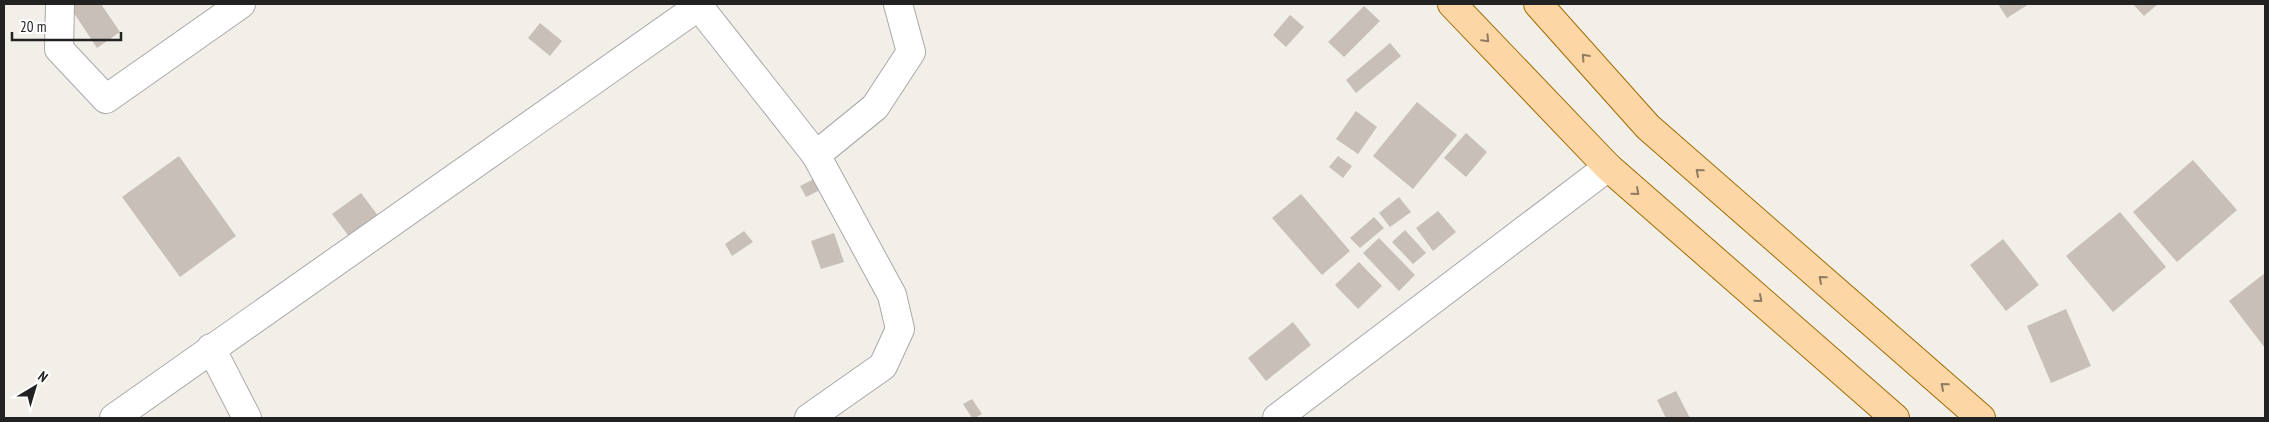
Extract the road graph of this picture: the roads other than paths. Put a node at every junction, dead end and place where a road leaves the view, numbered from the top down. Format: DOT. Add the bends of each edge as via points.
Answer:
graph roads {
  1 [pos="60,4"];
  2 [pos="241,4"];
  3 [pos="898,4"];
  4 [pos="1452,4"];
  5 [pos="1538,4"];
  6 [pos="698,5"];
  7 [pos="816,155"];
  8 [pos="1608,167"];
  9 [pos="211,348"];
  10 [pos="114,418"];
  11 [pos="247,418"];
  12 [pos="809,418"];
  13 [pos="1278,418"];
  14 [pos="1895,418"];
  15 [pos="1981,418"];
  1 -- 2 [label="street" via="59,49 106,99"];
  3 -- 7 [label="street" via="911,52 875,108"];
  4 -- 8 [label="main road, one-way"];
  15 -- 5 [label="main road, one-way" via="1648,127"];
  6 -- 7 [label="street"];
  6 -- 9 [label="street"];
  7 -- 12 [label="street" via="892,295 900,329 883,366"];
  8 -- 13 [label="street"];
  8 -- 14 [label="main road, one-way"];
  9 -- 10 [label="street"];
  9 -- 11 [label="street"];
}
